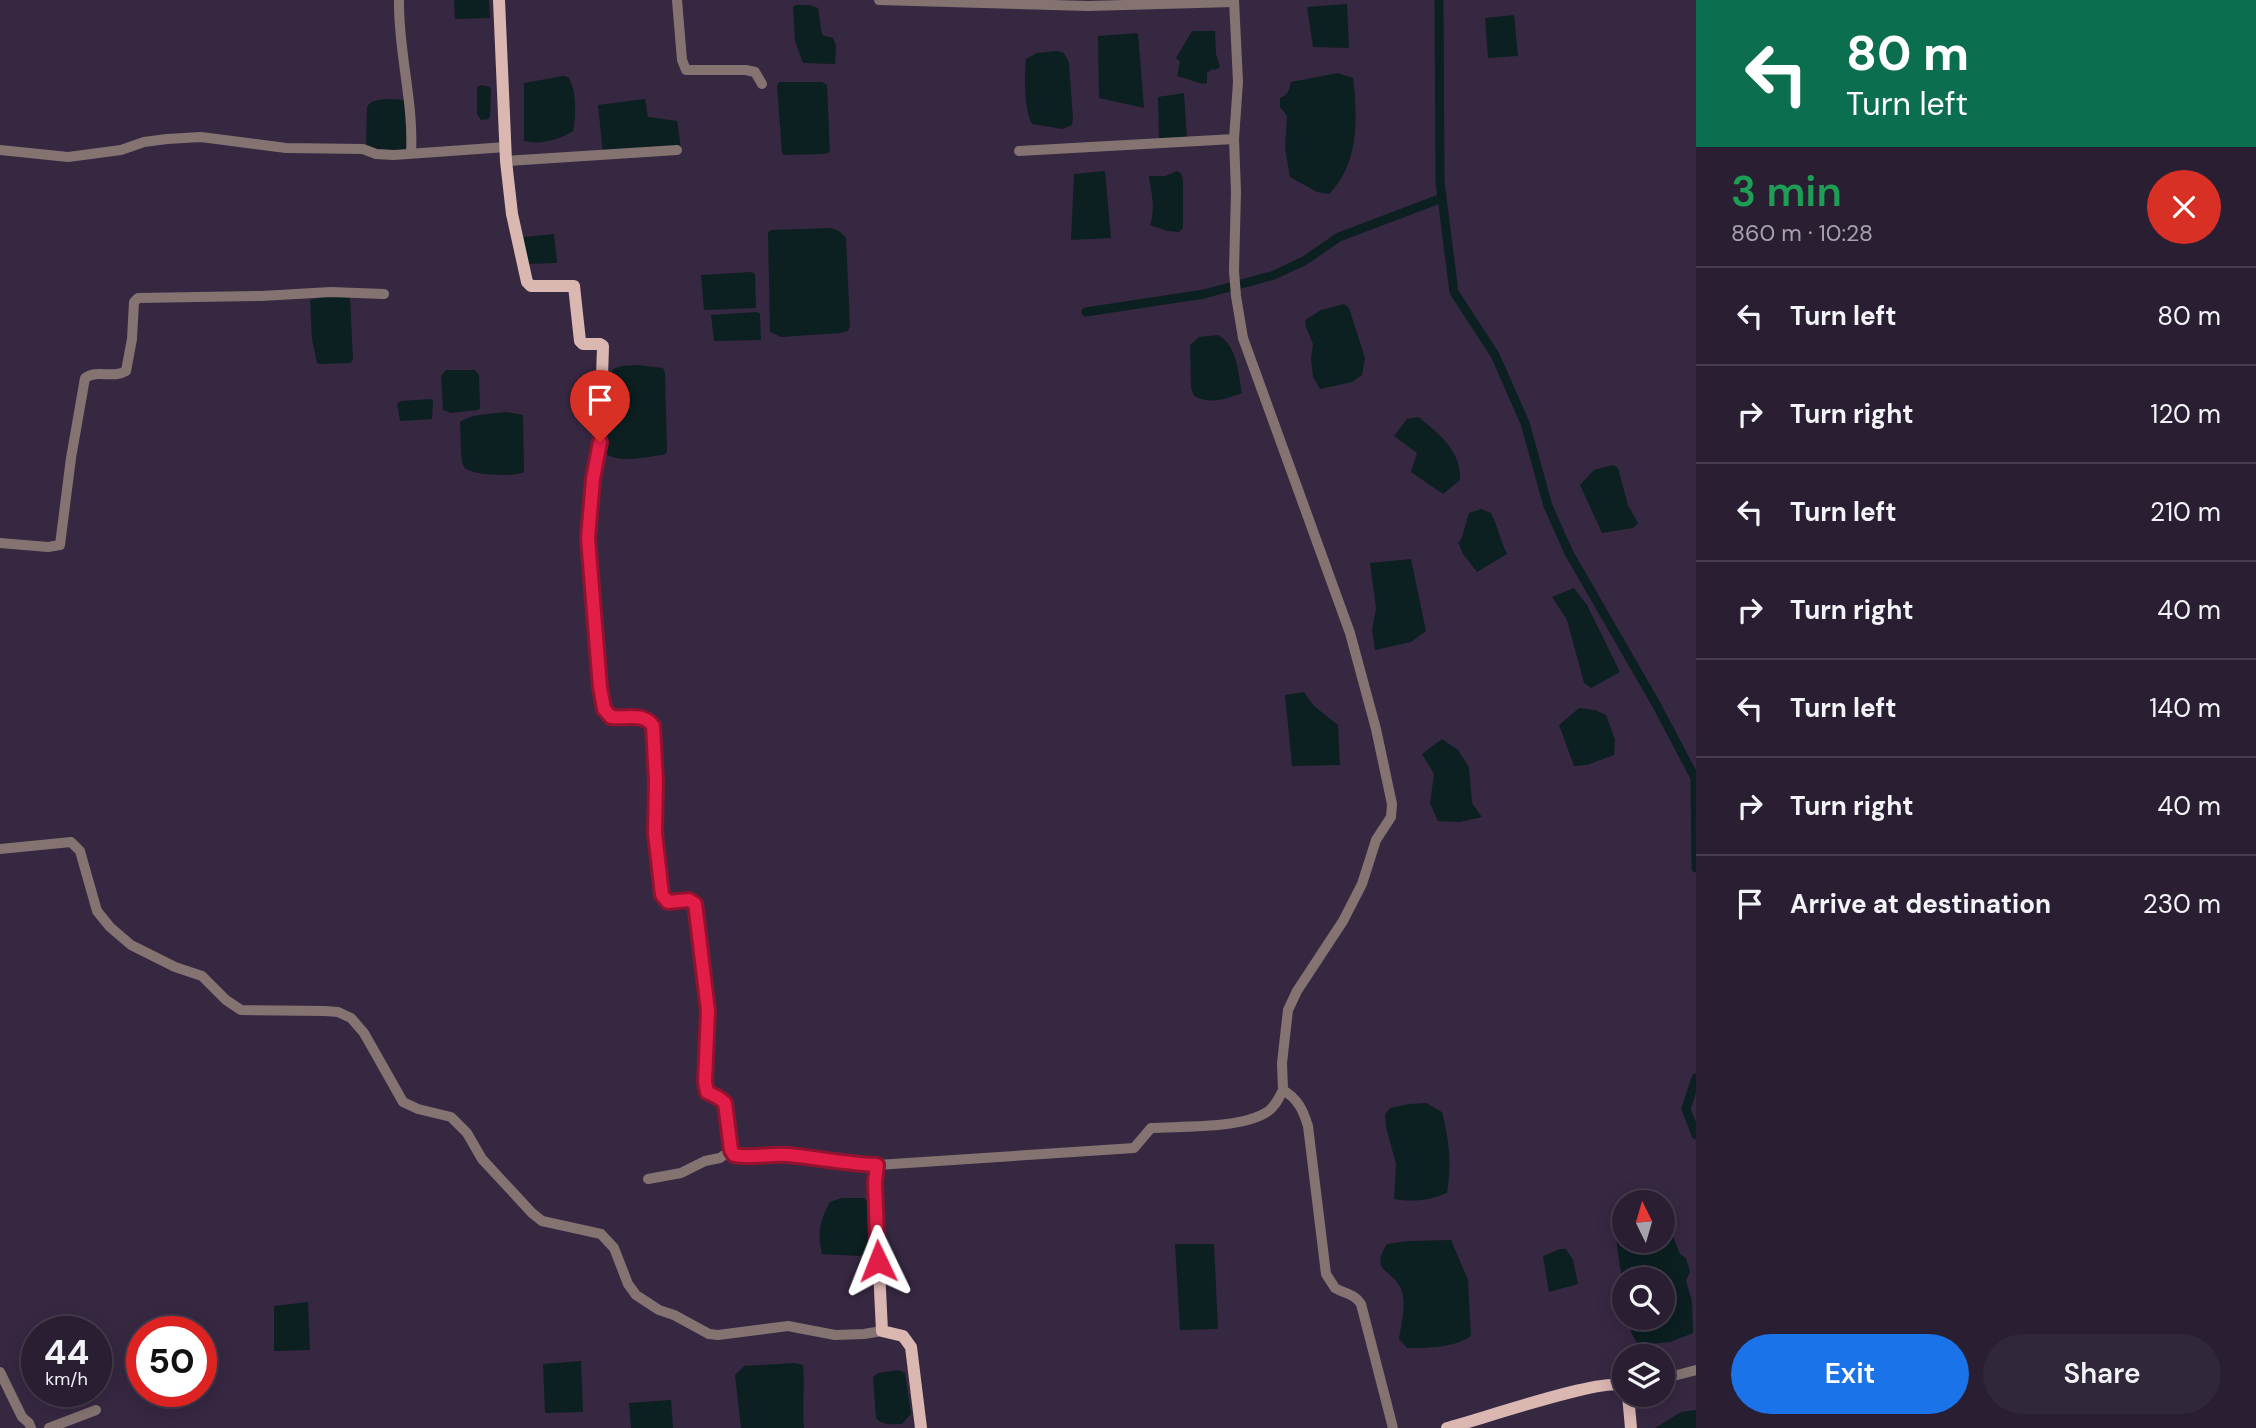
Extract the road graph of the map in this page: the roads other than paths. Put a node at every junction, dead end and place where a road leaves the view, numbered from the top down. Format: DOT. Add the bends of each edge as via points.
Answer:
graph roads {
  1 [pos="399,0"];
  2 [pos="499,0"];
  3 [pos="677,0"];
  4 [pos="879,0"];
  5 [pos="1234,1"];
  6 [pos="762,84"];
  7 [pos="1234,139"];
  8 [pos="0,150"];
  9 [pos="677,150"];
  10 [pos="1019,151"];
  11 [pos="411,153"];
  12 [pos="506,154"];
  13 [pos="384,294"];
  14 [pos="0,543"];
  15 [pos="0,849"];
  16 [pos="1283,1090"];
  17 [pos="731,1150"];
  18 [pos="877,1165"];
  19 [pos="648,1179"];
  20 [pos="882,1331"];
  21 [pos="1696,1370"];
  22 [pos="0,1372"];
  23 [pos="1675,1376"];
  24 [pos="1612,1384"];
  25 [pos="1629,1407"];
  26 [pos="96,1410"];
  27 [pos="31,1428"];
  28 [pos="48,1428"];
  29 [pos="921,1428"];
  30 [pos="1393,1428"];
  31 [pos="1447,1428"];
  32 [pos="1631,1428"];
  1 -- 11 [label="street"];
  2 -- 12 [label="main road"];
  3 -- 6 [label="street" via="686,69 755,72"];
  4 -- 5 [label="street" via="1088,6"];
  5 -- 7 [label="street" via="1238,82"];
  7 -- 10 [label="street"];
  7 -- 16 [label="street" via="1234,271 1243,338 1350,633 1392,804 1391,817 1376,839 1362,884 1288,1010"];
  8 -- 11 [label="street" via="68,157 144,142 201,137 286,148"];
  9 -- 12 [label="street"];
  11 -- 12 [label="street"];
  12 -- 17 [label="main road" via="512,214 527,282 531,286 574,286 580,341 603,346 600,442 588,538 600,687 604,709 611,717 640,717 653,726 655,833 662,895 668,902 689,900 695,904 708,1011 705,1082 707,1092 725,1103"];
  13 -- 14 [label="street" via="138,298 126,371 85,378 60,545"];
  15 -- 20 [label="street" via="71,842 80,851 97,911 110,927 131,945 202,976 241,1010 325,1011 351,1018 403,1102 451,1116 482,1159 542,1221 601,1234 614,1248 636,1295 659,1310 718,1335 788,1326 835,1335"];
  16 -- 18 [label="street" via="1267,1112 1240,1123 1151,1128 1134,1148"];
  16 -- 30 [label="street" via="1301,1106 1308,1126 1326,1274 1335,1288 1358,1298 1361,1304"];
  17 -- 18 [label="main road" via="743,1157 787,1155"];
  17 -- 19 [label="street" via="681,1173"];
  18 -- 20 [label="main road"];
  20 -- 29 [label="main road" via="903,1336 911,1346"];
  21 -- 23 [label="street"];
  22 -- 27 [label="street"];
  24 -- 31 [label="main road"];
  25 -- 32 [label="main road"];
  26 -- 28 [label="street"];
}
